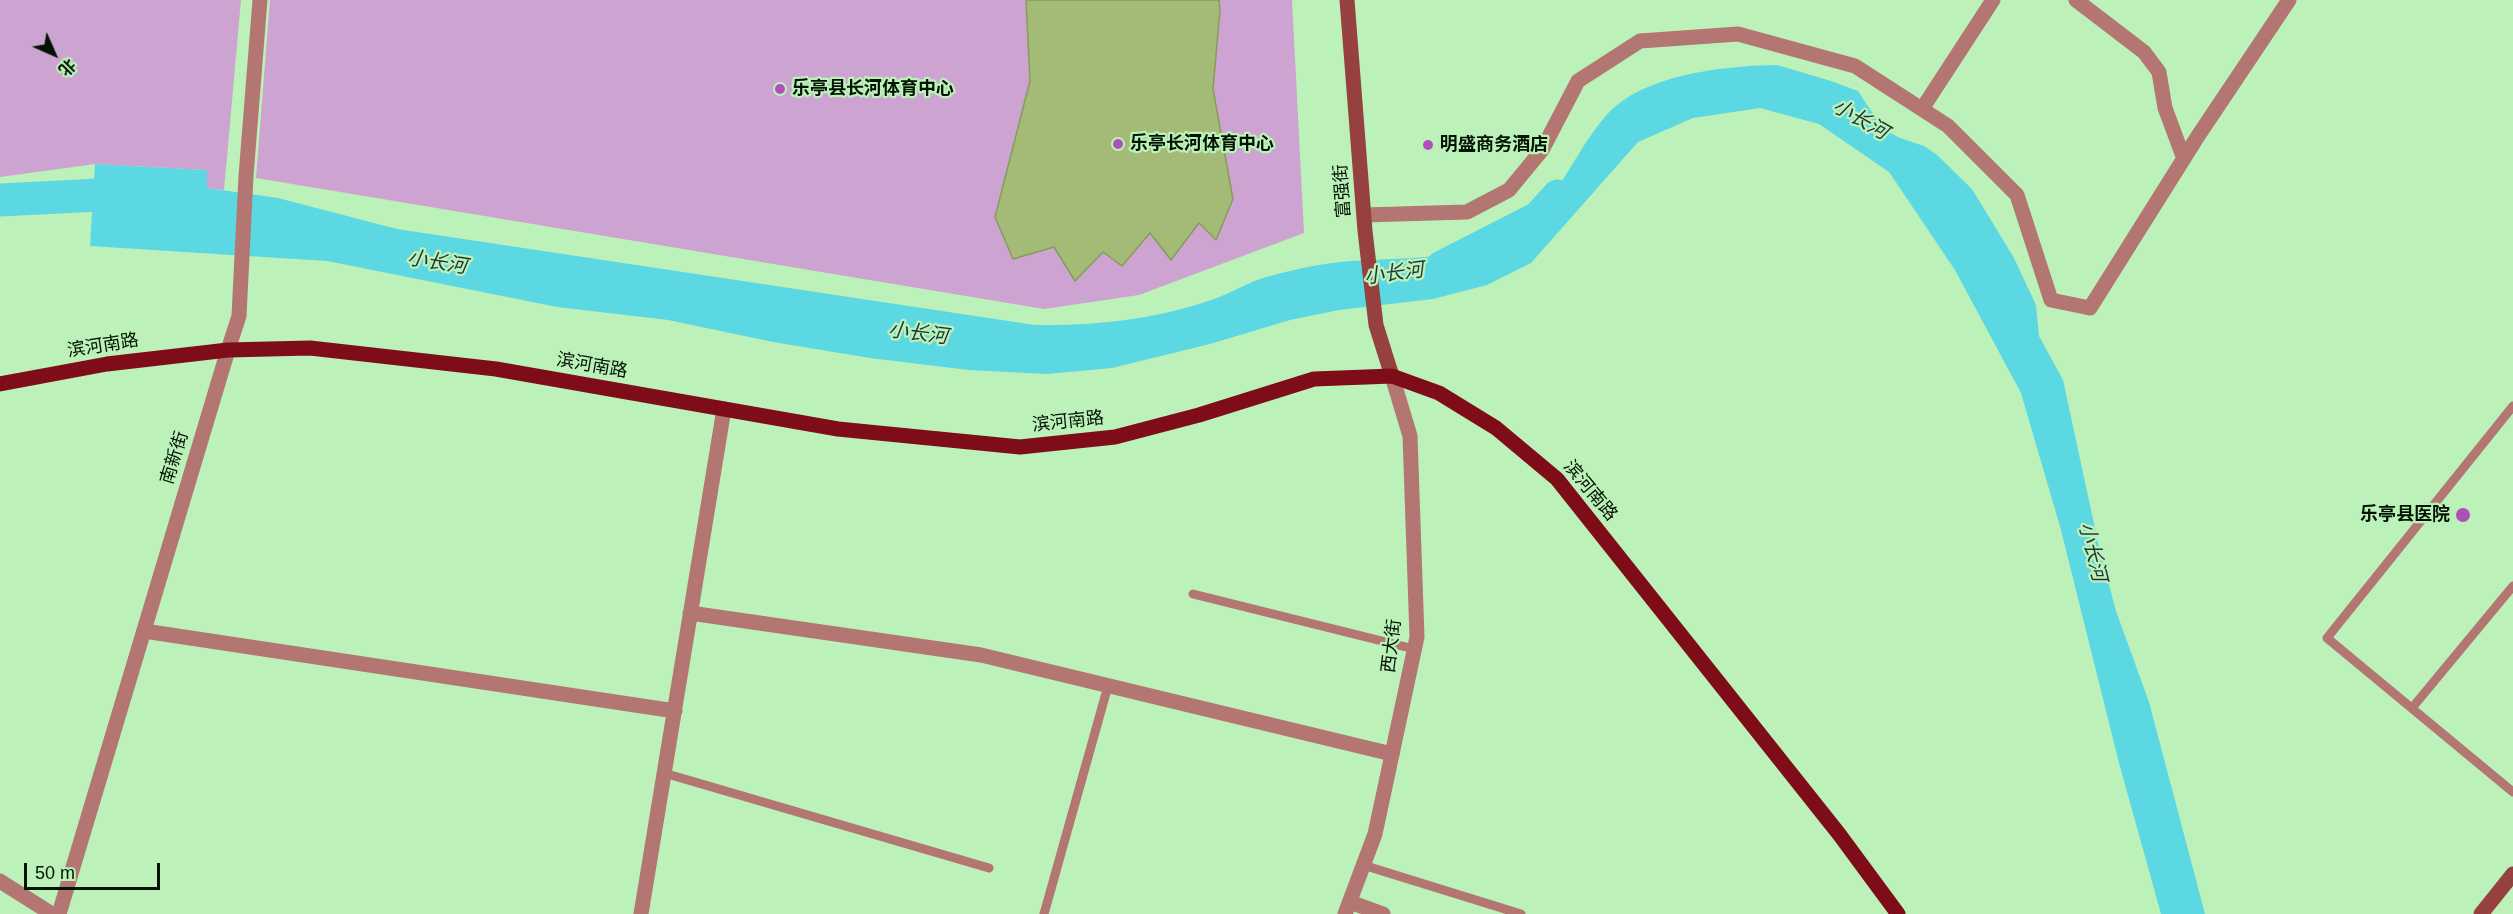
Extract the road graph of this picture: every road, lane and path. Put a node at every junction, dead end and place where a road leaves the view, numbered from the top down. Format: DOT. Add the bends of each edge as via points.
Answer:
graph roads {
  1 [pos="260,0"];
  2 [pos="1347,0"];
  3 [pos="1993,0"];
  4 [pos="2076,0"];
  5 [pos="2289,0"];
  6 [pos="1922,109"];
  7 [pos="2184,159"];
  8 [pos="1364,214"];
  9 [pos="228,350"];
  10 [pos="1392,376"];
  11 [pos="0,384"];
  12 [pos="2513,406"];
  13 [pos="724,409"];
  14 [pos="2513,586"];
  15 [pos="1193,594"];
  16 [pos="690,614"];
  17 [pos="144,631"];
  18 [pos="1414,649"];
  19 [pos="1108,686"];
  20 [pos="2412,708"];
  21 [pos="675,711"];
  22 [pos="1392,754"];
  23 [pos="664,773"];
  24 [pos="2512,788"];
  25 [pos="1363,865"];
  26 [pos="989,868"];
  27 [pos="2513,874"];
  28 [pos="0,881"];
  29 [pos="1347,908"];
  30 [pos="1895,913"];
  31 [pos="52,914"];
  32 [pos="59,914"];
  33 [pos="641,914"];
  34 [pos="1044,914"];
  35 [pos="1383,914"];
  36 [pos="1521,914"];
  37 [pos="2481,914"];
  1 -- 9 [label="street, 南新街" via="239,316"];
  2 -- 8 [label="main road, 富强街"];
  3 -- 6 [label="street"];
  4 -- 7 [label="street" via="2144,52 2159,72 2165,108"];
  5 -- 7 [label="street"];
  6 -- 7 [label="street" via="1948,126 2017,195 2051,300 2090,308"];
  6 -- 8 [label="street" via="1855,66 1738,34 1640,41 1578,81 1542,150 1509,190 1467,212"];
  8 -- 10 [label="main road, 富强街" via="1376,325"];
  9 -- 11 [label="main road, 滨河南路" via="107,364"];
  9 -- 13 [label="main road, 滨河南路" via="310,348 496,369"];
  9 -- 17 [label="street, 南新街"];
  10 -- 13 [label="main road, 滨河南路" via="1314,379 1115,437 1020,447 838,429"];
  10 -- 18 [label="street, 西大街" via="1410,436 1417,637"];
  10 -- 30 [label="main road, 滨河南路" via="1439,393 1477,416 1557,479 1839,834"];
  12 -- 20 [label="lane" via="2327,638"];
  13 -- 16 [label="street"];
  14 -- 20 [label="lane"];
  15 -- 18 [label="lane"];
  16 -- 19 [label="street" via="981,655"];
  16 -- 21 [label="street"];
  17 -- 21 [label="street"];
  17 -- 32 [label="street, 南新街"];
  18 -- 22 [label="street, 西大街"];
  19 -- 22 [label="street"];
  19 -- 34 [label="lane"];
  20 -- 24 [label="lane"];
  21 -- 23 [label="street"];
  22 -- 25 [label="street, 西大街" via="1375,834"];
  23 -- 26 [label="lane"];
  23 -- 33 [label="street"];
  25 -- 29 [label="street, 西大街"];
  25 -- 36 [label="lane"];
  27 -- 37 [label="main road"];
  28 -- 31 [label="street"];
  29 -- 35 [label="street"];
}
